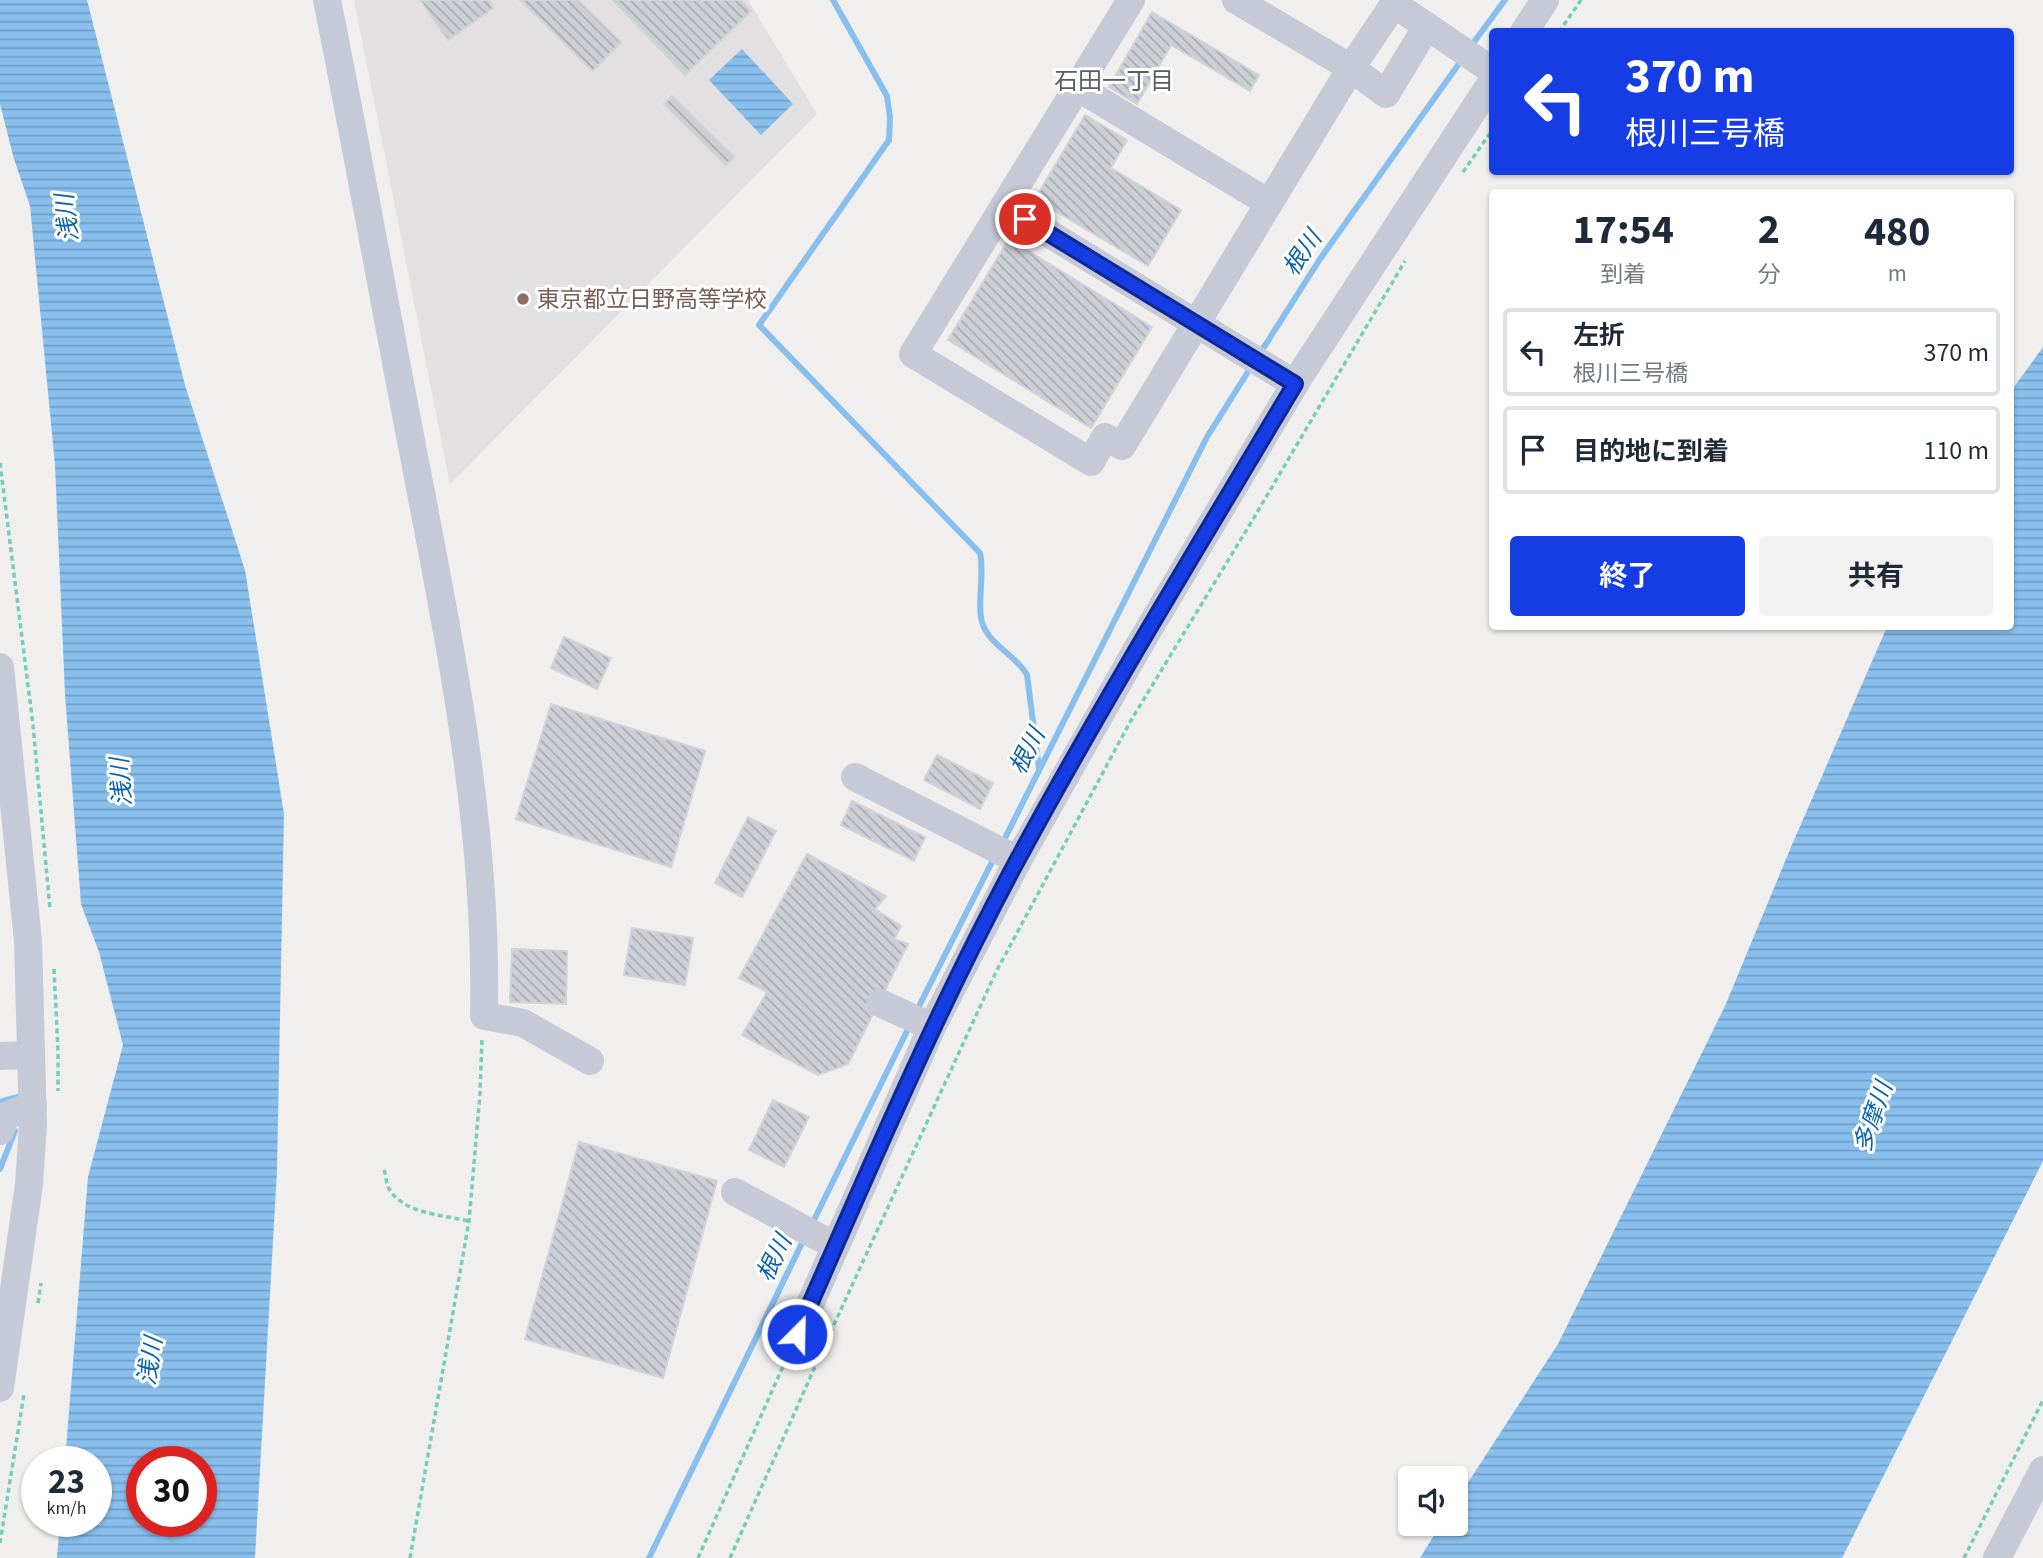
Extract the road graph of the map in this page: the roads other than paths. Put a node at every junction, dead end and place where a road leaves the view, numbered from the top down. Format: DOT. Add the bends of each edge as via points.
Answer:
graph roads {
  1 [pos="327,0"];
  2 [pos="1131,0"];
  3 [pos="1236,0"];
  4 [pos="1545,0"];
  5 [pos="1395,2"];
  6 [pos="1427,26"];
  7 [pos="1527,28"];
  8 [pos="1351,68"];
  9 [pos="1489,71"];
  10 [pos="1077,87"];
  11 [pos="1269,203"];
  12 [pos="1004,206"];
  13 [pos="1195,324"];
  14 [pos="1295,384"];
  15 [pos="0,667"];
  16 [pos="855,777"];
  17 [pos="1011,857"];
  18 [pos="888,1007"];
  19 [pos="927,1026"];
  20 [pos="31,1055"];
  21 [pos="0,1056"];
  22 [pos="590,1061"];
  23 [pos="33,1105"];
  24 [pos="0,1131"];
  25 [pos="735,1192"];
  26 [pos="826,1243"];
  27 [pos="797,1334"];
  28 [pos="0,1388"];
  29 [pos="2043,1470"];
  30 [pos="2001,1556"];
  1 -- 22 [label="street" via="463,728 481,880 484,1016 523,1023"];
  2 -- 10 [label="street"];
  3 -- 8 [label="street"];
  4 -- 7 [label="street"];
  5 -- 6 [label="street"];
  5 -- 8 [label="street"];
  6 -- 8 [label="street" via="1386,94"];
  6 -- 9 [label="street"];
  8 -- 11 [label="street"];
  9 -- 14 [label="street"];
  10 -- 11 [label="street"];
  10 -- 12 [label="street"];
  11 -- 13 [label="street"];
  12 -- 13 [label="street"];
  12 -- 13 [label="street" via="913,354 1091,462 1105,437 1122,446"];
  13 -- 14 [label="street"];
  14 -- 17 [label="street"];
  15 -- 20 [label="street" via="28,941"];
  16 -- 17 [label="street"];
  17 -- 19 [label="street"];
  18 -- 19 [label="street"];
  19 -- 26 [label="street"];
  20 -- 21 [label="street"];
  20 -- 23 [label="street"];
  23 -- 24 [label="street" via="6,1116"];
  23 -- 28 [label="street" via="29,1184"];
  25 -- 26 [label="street"];
  26 -- 27 [label="street"];
  29 -- 30 [label="street"];
}
